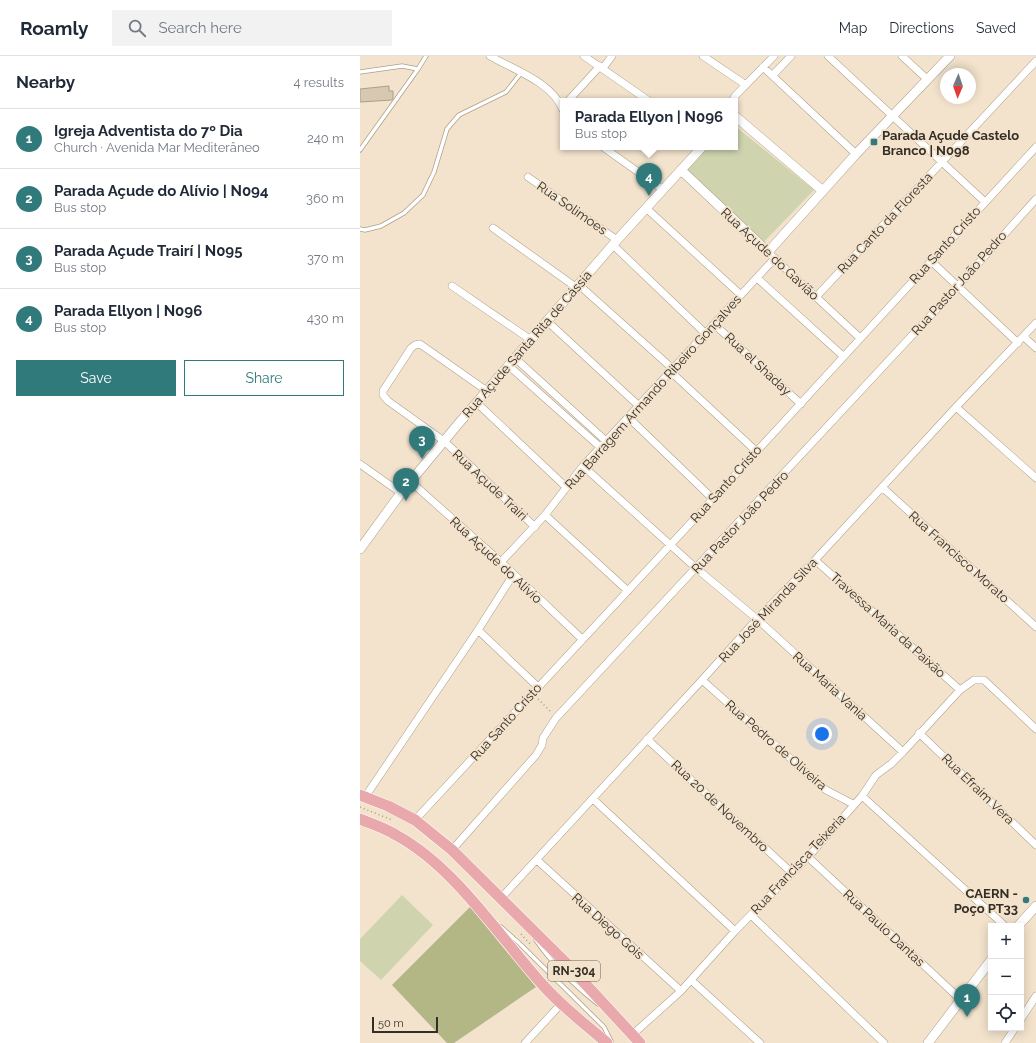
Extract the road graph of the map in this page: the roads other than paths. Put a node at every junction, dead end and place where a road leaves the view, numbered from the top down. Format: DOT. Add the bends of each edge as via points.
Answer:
graph roads {
  1 [pos="426,56"];
  2 [pos="490,56"];
  3 [pos="584,56"];
  4 [pos="612,56"];
  5 [pos="703,56"];
  6 [pos="774,56"];
  7 [pos="791,56"];
  8 [pos="828,56"];
  9 [pos="902,56"];
  10 [pos="950,56"];
  11 [pos="1036,61"];
  12 [pos="602,67"];
  13 [pos="763,67"];
  14 [pos="418,69"];
  15 [pos="360,72"];
  16 [pos="521,73"];
  17 [pos="773,76"];
  18 [pos="928,80"];
  19 [pos="746,85"];
  20 [pos="571,98"];
  21 [pos="645,98"];
  22 [pos="734,98"];
  23 [pos="560,104"];
  24 [pos="892,117"];
  25 [pos="738,119"];
  26 [pos="1036,147"];
  27 [pos="360,150"];
  28 [pos="608,150"];
  29 [pos="699,150"];
  30 [pos="856,154"];
  31 [pos="942,162"];
  32 [pos="681,170"];
  33 [pos="528,176"];
  34 [pos="662,189"];
  35 [pos="823,191"];
  36 [pos="1036,199"];
  37 [pos="985,202"];
  38 [pos="646,208"];
  39 [pos="493,228"];
  40 [pos="360,229"];
  41 [pos="615,242"];
  42 [pos="768,252"];
  43 [pos="775,258"];
  44 [pos="931,262"];
  45 [pos="757,278"];
  46 [pos="452,286"];
  47 [pos="958,286"];
  48 [pos="578,287"];
  49 [pos="741,295"];
  50 [pos="816,297"];
  51 [pos="548,322"];
  52 [pos="1036,324"];
  53 [pos="715,325"];
  54 [pos="706,334"];
  55 [pos="1024,337"];
  56 [pos="860,338"];
  57 [pos="531,340"];
  58 [pos="1018,343"];
  59 [pos="1036,348"];
  60 [pos="843,356"];
  61 [pos="515,358"];
  62 [pos="509,366"];
  63 [pos="672,371"];
  64 [pos="487,391"];
  65 [pos="477,403"];
  66 [pos="801,404"];
  67 [pos="639,406"];
  68 [pos="956,407"];
  69 [pos="629,418"];
  70 [pos="444,441"];
  71 [pos="606,441"];
  72 [pos="600,447"];
  73 [pos="756,451"];
  74 [pos="360,464"];
  75 [pos="583,466"];
  76 [pos="1036,478"];
  77 [pos="410,481"];
  78 [pos="566,487"];
  79 [pos="882,487"];
  80 [pos="400,493"];
  81 [pos="713,499"];
  82 [pos="545,515"];
  83 [pos="534,527"];
  84 [pos="671,545"];
  85 [pos="360,548"];
  86 [pos="815,560"];
  87 [pos="501,562"];
  88 [pos="697,569"];
  89 [pos="513,575"];
  90 [pos="628,591"];
  91 [pos="757,618"];
  92 [pos="1034,622"];
  93 [pos="478,630"];
  94 [pos="582,639"];
  95 [pos="702,680"];
  96 [pos="538,687"];
  97 [pos="960,690"];
  98 [pos="1036,729"];
  99 [pos="919,733"];
  100 [pos="648,739"];
  101 [pos="903,752"];
  102 [pos="363,796"];
  103 [pos="862,796"];
  104 [pos="593,799"];
  105 [pos="853,804"];
  106 [pos="360,819"];
  107 [pos="415,820"];
  108 [pos="1036,845"];
  109 [pos="452,850"];
  110 [pos="808,857"];
  111 [pos="537,860"];
  112 [pos="792,873"];
  113 [pos="501,898"];
  114 [pos="1036,906"];
  115 [pos="479,908"];
  116 [pos="751,915"];
  117 [pos="1002,923"];
  118 [pos="1021,923"];
  119 [pos="734,931"];
  120 [pos="988,964"];
  121 [pos="691,980"];
  122 [pos="681,991"];
  123 [pos="1036,996"];
  124 [pos="960,999"];
  125 [pos="561,1004"];
  126 [pos="1024,1014"];
  127 [pos="1013,1031"];
  128 [pos="636,1039"];
  129 [pos="525,1043"];
  130 [pos="607,1043"];
  131 [pos="612,1043"];
  132 [pos="760,1043"];
  133 [pos="884,1043"];
  134 [pos="928,1043"];
  135 [pos="1005,1043"];
  1 -- 14 [label="lane"];
  2 -- 16 [label="street"];
  3 -- 12 [label="street"];
  4 -- 12 [label="street"];
  5 -- 19 [label="street"];
  6 -- 13 [label="street"];
  7 -- 17 [label="street"];
  8 -- 24 [label="street"];
  9 -- 18 [label="street"];
  10 -- 18 [label="street"];
  11 -- 31 [label="street, Rua Canto da Floresta"];
  12 -- 20 [label="street"];
  12 -- 21 [label="street"];
  13 -- 17 [label="street"];
  13 -- 19 [label="street"];
  14 -- 15 [label="lane" via="402,66"];
  14 -- 27 [label="lane"];
  16 -- 23 [label="street" via="550,91"];
  16 -- 40 [label="lane" via="506,92 458,115 447,129 434,172 423,196 404,213 381,226"];
  17 -- 30 [label="street"];
  18 -- 24 [label="street"];
  19 -- 22 [label="street"];
  24 -- 30 [label="street"];
  24 -- 31 [label="street"];
  25 -- 35 [label="street"];
  26 -- 37 [label="street, Rua Santo Cristo"];
  28 -- 34 [label="street"];
  29 -- 32 [label="street, Rua Açude Santa Rita de Cássia"];
  30 -- 35 [label="street"];
  31 -- 37 [label="street"];
  31 -- 50 [label="street, Rua Canto da Floresta"];
  32 -- 34 [label="street, Rua Açude Santa Rita de Cássia"];
  32 -- 42 [label="street, Rua Açude do Gavião"];
  33 -- 41 [label="street, Rua Solimoes"];
  34 -- 38 [label="street, Rua Açude Santa Rita de Cássia"];
  35 -- 42 [label="street"];
  36 -- 47 [label="street, Rua Pastor João Pedro"];
  37 -- 44 [label="street, Rua Santo Cristo"];
  38 -- 41 [label="street, Rua Açude Santa Rita de Cássia"];
  38 -- 49 [label="street"];
  39 -- 48 [label="street"];
  41 -- 48 [label="street, Rua Açude Santa Rita de Cássia"];
  41 -- 54 [label="street, Rua Solimoes"];
  42 -- 43 [label="street, Rua Açude do Gavião"];
  43 -- 45 [label="street, Rua Barragem Armando Ribeiro Gonçalves"];
  43 -- 50 [label="street, Rua Açude do Gavião"];
  44 -- 47 [label="street"];
  44 -- 56 [label="street, Rua Santo Cristo"];
  45 -- 49 [label="street, Rua Barragem Armando Ribeiro Gonçalves"];
  45 -- 60 [label="street"];
  46 -- 57 [label="street"];
  47 -- 58 [label="street"];
  47 -- 88 [label="street, Rua Pastor João Pedro"];
  48 -- 51 [label="street, Rua Açude Santa Rita de Cássia"];
  48 -- 63 [label="street"];
  49 -- 53 [label="street, Rua Barragem Armando Ribeiro Gonçalves"];
  50 -- 56 [label="street, Rua Açude do Gavião"];
  51 -- 57 [label="street, Rua Açude Santa Rita de Cássia"];
  51 -- 67 [label="street"];
  52 -- 55 [label="street, Rua José Miranda Silva"];
  53 -- 54 [label="street, Rua Barragem Armando Ribeiro Gonçalves"];
  53 -- 66 [label="street, Rua el Shaday"];
  54 -- 63 [label="street, Rua Barragem Armando Ribeiro Gonçalves"];
  55 -- 58 [label="street, Rua José Miranda Silva"];
  55 -- 59 [label="street"];
  56 -- 60 [label="street, Rua Santo Cristo"];
  57 -- 61 [label="street, Rua Açude Santa Rita de Cássia"];
  58 -- 68 [label="street, Rua José Miranda Silva"];
  60 -- 66 [label="street, Rua Santo Cristo"];
  61 -- 62 [label="street, Rua Açude Santa Rita de Cássia"];
  61 -- 71 [label="street"];
  62 -- 64 [label="street, Rua Açude Santa Rita de Cássia"];
  62 -- 72 [label="street"];
  63 -- 67 [label="street, Rua Barragem Armando Ribeiro Gonçalves"];
  63 -- 73 [label="street"];
  64 -- 65 [label="street, Rua Açude Santa Rita de Cássia"];
  64 -- 70 [label="street, Rua Açude Trairi" via="423,346 415,345 411,348 383,391 383,395"];
  65 -- 70 [label="street, Rua Açude Santa Rita de Cássia"];
  65 -- 78 [label="street"];
  66 -- 73 [label="street, Rua Santo Cristo"];
  67 -- 69 [label="street, Rua Barragem Armando Ribeiro Gonçalves"];
  68 -- 76 [label="street"];
  68 -- 79 [label="street, Rua José Miranda Silva"];
  69 -- 71 [label="street, Rua Barragem Armando Ribeiro Gonçalves"];
  69 -- 81 [label="street"];
  70 -- 77 [label="street, Rua Açude Santa Rita de Cássia"];
  70 -- 83 [label="street, Rua Açude Trairi"];
  71 -- 72 [label="street, Rua Barragem Armando Ribeiro Gonçalves"];
  72 -- 75 [label="street, Rua Barragem Armando Ribeiro Gonçalves"];
  73 -- 81 [label="street, Rua Santo Cristo"];
  74 -- 80 [label="street"];
  75 -- 78 [label="street, Rua Barragem Armando Ribeiro Gonçalves"];
  75 -- 84 [label="street, Rua Maria Vania"];
  77 -- 80 [label="street, Rua Açude Santa Rita de Cássia"];
  77 -- 87 [label="street, Rua Açude do Alivio"];
  78 -- 82 [label="street, Rua Barragem Armando Ribeiro Gonçalves"];
  79 -- 86 [label="street, Rua José Miranda Silva"];
  79 -- 92 [label="street, Rua Francisco Morato"];
  80 -- 85 [label="street, Rua Açude Santa Rita de Cássia"];
  81 -- 84 [label="street, Rua Santo Cristo"];
  82 -- 83 [label="street, Rua Barragem Armando Ribeiro Gonçalves"];
  82 -- 90 [label="street"];
  83 -- 87 [label="street, Rua Barragem Armando Ribeiro Gonçalves"];
  84 -- 88 [label="street, Rua Maria Vania"];
  84 -- 90 [label="street, Rua Santo Cristo"];
  86 -- 91 [label="street, Rua José Miranda Silva"];
  86 -- 97 [label="street, Travessa Maria da Paixão"];
  87 -- 89 [label="street, Rua Açude do Alivio"];
  88 -- 91 [label="street, Rua Maria Vania"];
  88 -- 109 [label="street, Rua Pastor João Pedro" via="556,718 536,755"];
  89 -- 93 [label="street"];
  89 -- 94 [label="street, Rua Açude do Alivio"];
  90 -- 94 [label="street, Rua Santo Cristo"];
  91 -- 95 [label="street, Rua José Miranda Silva"];
  91 -- 101 [label="street, Rua Maria Vania"];
  93 -- 96 [label="street"];
  93 -- 102 [label="street"];
  94 -- 96 [label="street, Rua Santo Cristo"];
  95 -- 100 [label="street, Rua José Miranda Silva"];
  95 -- 105 [label="street, Rua Pedro de Oliveira" via="826,790"];
  96 -- 107 [label="street, Rua Santo Cristo"];
  97 -- 98 [label="street, Rua Francisca Teixeria" via="974,680 984,680"];
  97 -- 99 [label="street, Rua Francisca Teixeria"];
  99 -- 101 [label="street, Rua Francisca Teixeria"];
  99 -- 108 [label="street, Rua Efraim Vera"];
  100 -- 104 [label="street, Rua José Miranda Silva"];
  100 -- 112 [label="street, Rua 20 de Novembro"];
  101 -- 103 [label="street, Rua Francisca Teixeria" via="870,780"];
  102 -- 107 [label="main road, RN-304"];
  103 -- 105 [label="street, Rua Francisca Teixeria"];
  103 -- 117 [label="street"];
  104 -- 111 [label="street, Rua José Miranda Silva"];
  104 -- 119 [label="street"];
  105 -- 110 [label="street, Rua Francisca Teixeria"];
  106 -- 115 [label="main road, RN-304" via="409,843 439,866"];
  107 -- 109 [label="main road, RN-304"];
  109 -- 113 [label="main road, RN-304"];
  110 -- 112 [label="street, Rua Francisca Teixeria"];
  110 -- 124 [label="street, Rua Paulo Dantas"];
  111 -- 113 [label="street, Rua José Miranda Silva"];
  111 -- 122 [label="street, Rua Diego Gois"];
  112 -- 116 [label="street, Rua Francisca Teixeria"];
  113 -- 128 [label="main road, RN-304"];
  114 -- 118 [label="street"];
  115 -- 125 [label="main road, RN-304"];
  115 -- 131 [label="lane" via="519,943 604,1027"];
  116 -- 119 [label="street, Rua Francisca Teixeria"];
  116 -- 133 [label="street"];
  119 -- 121 [label="street, Rua Francisca Teixeria"];
  120 -- 124 [label="street"];
  121 -- 122 [label="street, Rua Francisca Teixeria"];
  121 -- 132 [label="street"];
  122 -- 128 [label="street, Rua Francisca Teixeria"];
  123 -- 126 [label="street"];
  124 -- 134 [label="street"];
  125 -- 129 [label="street"];
  125 -- 130 [label="main road, RN-304"];
  127 -- 135 [label="street"];
}
